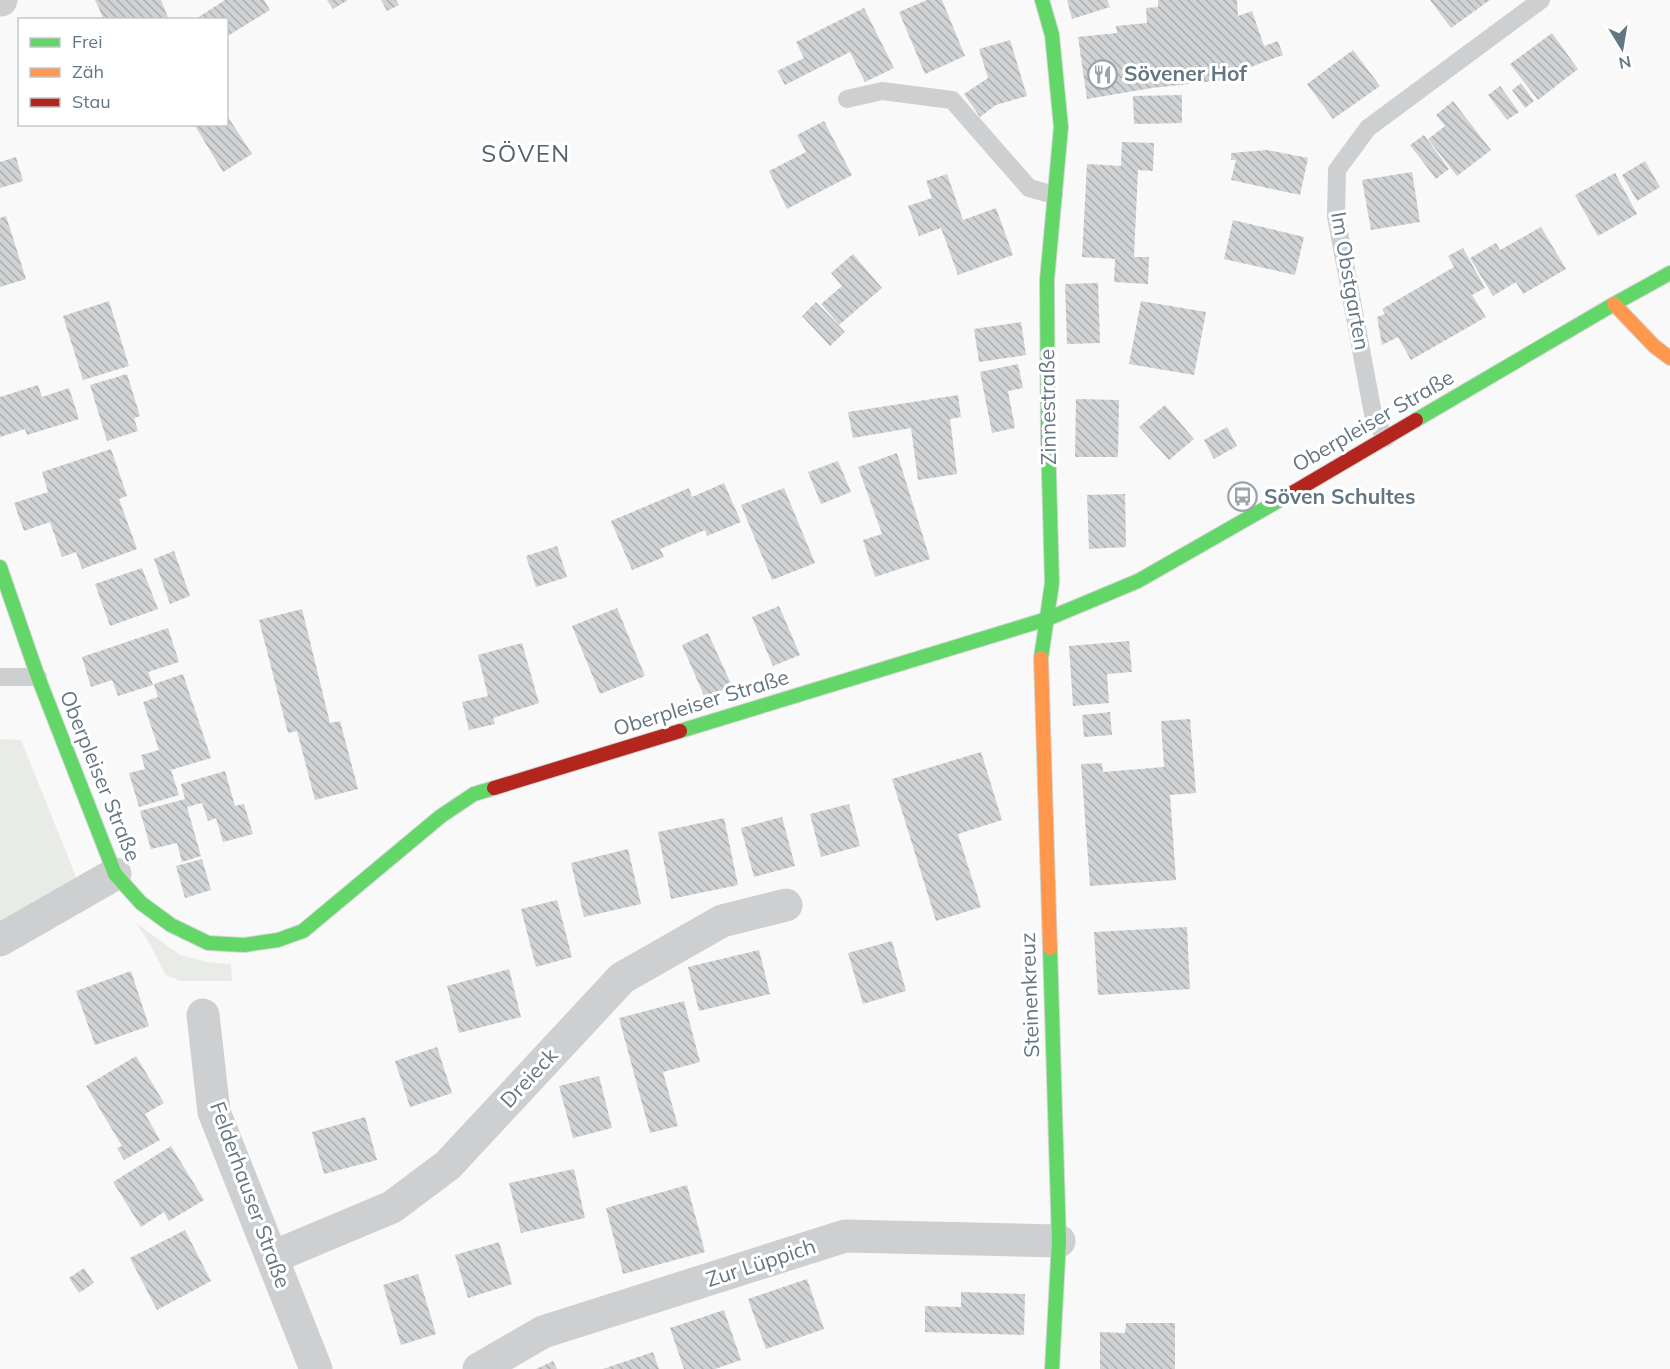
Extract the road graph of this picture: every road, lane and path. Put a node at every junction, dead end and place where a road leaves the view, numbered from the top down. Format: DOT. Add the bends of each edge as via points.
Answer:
graph roads {
  1 [pos="1042,0"];
  2 [pos="1541,0"];
  3 [pos="847,99"];
  4 [pos="1054,195"];
  5 [pos="1670,273"];
  6 [pos="1614,304"];
  7 [pos="1670,358"];
  8 [pos="1386,438"];
  9 [pos="0,567"];
  10 [pos="1047,619"];
  11 [pos="0,677"];
  12 [pos="38,677"];
  13 [pos="115,874"];
  14 [pos="786,905"];
  15 [pos="0,940"];
  16 [pos="203,1015"];
  17 [pos="1059,1241"];
  18 [pos="273,1257"];
  19 [pos="316,1369"];
  20 [pos="479,1369"];
  21 [pos="1052,1369"];
  1 -- 4 [label="main road, Zinnestraße" via="1052,35 1061,127"];
  2 -- 8 [label="lane, Im Obstgarten" via="1368,128 1337,170 1336,216 1374,419"];
  3 -- 4 [label="lane" via="882,91 952,100 1029,188"];
  4 -- 10 [label="main road, Zinnestraße" via="1047,280 1052,583"];
  5 -- 6 [label="main road, Oberpleiser Straße"];
  6 -- 7 [label="main road"];
  6 -- 8 [label="main road, Oberpleiser Straße"];
  8 -- 10 [label="main road, Oberpleiser Straße" via="1138,581"];
  9 -- 12 [label="main road, Oberpleiser Straße"];
  10 -- 13 [label="main road, Oberpleiser Straße" via="474,794 441,816 303,931 278,940 244,945 208,943 171,925 141,903"];
  10 -- 17 [label="main road, Steinenkreuz" via="1041,652"];
  11 -- 12 [label="lane"];
  12 -- 13 [label="main road, Oberpleiser Straße"];
  13 -- 15 [label="street"];
  14 -- 18 [label="street, Dreieck" via="722,921 622,978 448,1165 392,1207"];
  16 -- 18 [label="street, Felderhauser Straße" via="214,1112"];
  17 -- 20 [label="street, Zur Lüppich" via="846,1236 543,1332"];
  17 -- 21 [label="main road, Steinenkreuz"];
  18 -- 19 [label="street, Felderhauser Straße"];
}
